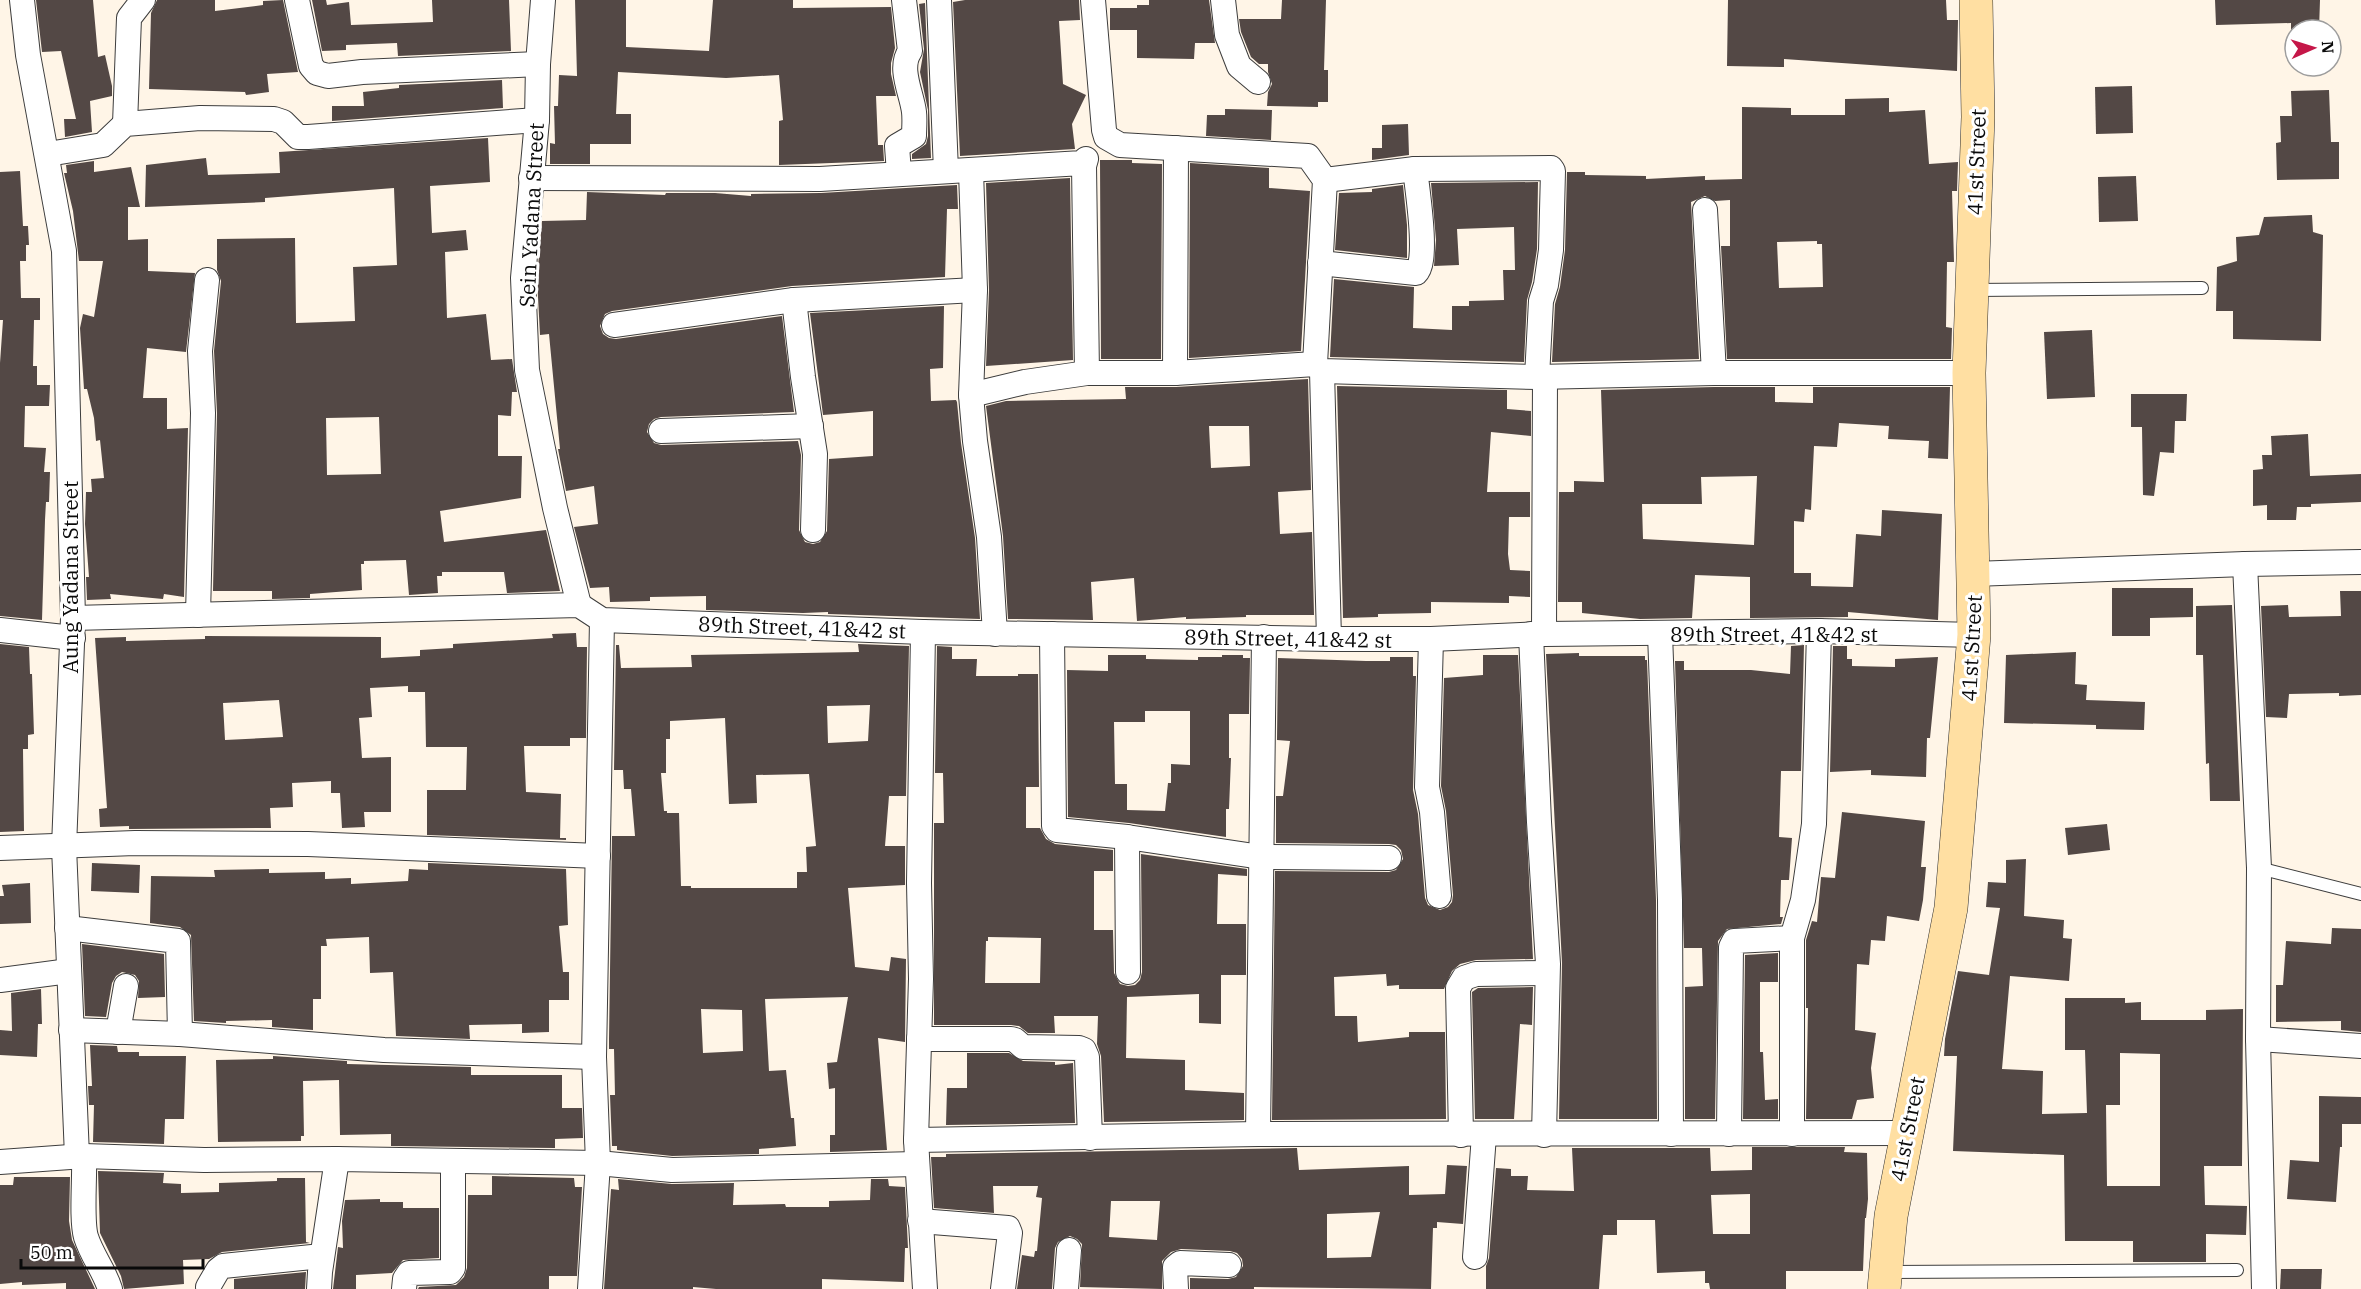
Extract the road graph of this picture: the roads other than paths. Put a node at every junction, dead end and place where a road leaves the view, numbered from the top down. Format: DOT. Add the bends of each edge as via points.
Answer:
graph roads {
  1 [pos="22,0"];
  2 [pos="143,0"];
  3 [pos="297,0"];
  4 [pos="543,0"];
  5 [pos="904,0"];
  6 [pos="939,0"];
  7 [pos="1094,0"];
  8 [pos="1223,0"];
  9 [pos="1976,0"];
  10 [pos="538,64"];
  11 [pos="1258,82"];
  12 [pos="537,120"];
  13 [pos="125,124"];
  14 [pos="1114,142"];
  15 [pos="1176,148"];
  16 [pos="48,154"];
  17 [pos="1086,159"];
  18 [pos="1415,169"];
  19 [pos="946,171"];
  20 [pos="971,171"];
  21 [pos="899,173"];
  22 [pos="531,178"];
  23 [pos="1325,180"];
  24 [pos="1705,210"];
  25 [pos="1320,263"];
  26 [pos="207,280"];
  27 [pos="2202,288"];
  28 [pos="975,290"];
  29 [pos="1972,290"];
  30 [pos="794,300"];
  31 [pos="614,325"];
  32 [pos="1318,368"];
  33 [pos="1087,373"];
  34 [pos="1174,373"];
  35 [pos="1714,373"];
  36 [pos="1969,373"];
  37 [pos="1541,377"];
  38 [pos="971,395"];
  39 [pos="811,426"];
  40 [pos="661,431"];
  41 [pos="813,530"];
  42 [pos="2361,562"];
  43 [pos="2245,564"];
  44 [pos="1974,574"];
  45 [pos="579,605"];
  46 [pos="198,615"];
  47 [pos="602,620"];
  48 [pos="73,628"];
  49 [pos="0,630"];
  50 [pos="923,632"];
  51 [pos="1819,632"];
  52 [pos="995,634"];
  53 [pos="1052,634"];
  54 [pos="1538,634"];
  55 [pos="1660,634"];
  56 [pos="1974,635"];
  57 [pos="1264,637"];
  58 [pos="1329,639"];
  59 [pos="1431,639"];
  60 [pos="1127,837"];
  61 [pos="64,847"];
  62 [pos="0,848"];
  63 [pos="598,856"];
  64 [pos="1261,857"];
  65 [pos="1389,858"];
  66 [pos="2259,868"];
  67 [pos="2361,894"];
  68 [pos="1439,896"];
  69 [pos="67,928"];
  70 [pos="1792,938"];
  71 [pos="69,971"];
  72 [pos="1128,972"];
  73 [pos="1548,973"];
  74 [pos="0,980"];
  75 [pos="126,986"];
  76 [pos="71,1030"];
  77 [pos="118,1032"];
  78 [pos="180,1034"];
  79 [pos="919,1039"];
  80 [pos="2258,1039"];
  81 [pos="2361,1046"];
  82 [pos="594,1058"];
  83 [pos="1906,1133"];
  84 [pos="1258,1134"];
  85 [pos="1671,1134"];
  86 [pos="1729,1134"];
  87 [pos="1792,1134"];
  88 [pos="1472,1135"];
  89 [pos="1544,1135"];
  90 [pos="1090,1138"];
  91 [pos="916,1152"];
  92 [pos="80,1156"];
  93 [pos="337,1159"];
  94 [pos="453,1161"];
  95 [pos="0,1162"];
  96 [pos="598,1163"];
  97 [pos="920,1221"];
  98 [pos="1069,1250"];
  99 [pos="322,1256"];
  100 [pos="1475,1257"];
  101 [pos="1229,1265"];
  102 [pos="2237,1270"];
  103 [pos="1885,1280"];
  104 [pos="208,1287"];
  105 [pos="111,1289"];
  106 [pos="319,1289"];
  107 [pos="404,1289"];
  108 [pos="590,1289"];
  109 [pos="925,1289"];
  110 [pos="1003,1289"];
  111 [pos="1066,1289"];
  112 [pos="1176,1289"];
  113 [pos="2264,1289"];
  1 -- 16 [label="street, Aung Yadana Street" via="28,55"];
  2 -- 13 [label="street" via="129,18"];
  3 -- 10 [label="street" via="311,66 328,76"];
  4 -- 10 [label="street, Sein Yadana Street"];
  5 -- 21 [label="street" via="910,51 906,56 906,74 914,112 914,136 897,146"];
  6 -- 19 [label="street"];
  7 -- 14 [label="street" via="1104,130"];
  8 -- 11 [label="street" via="1227,35 1239,66"];
  9 -- 29 [label="main road, 41st Street" via="1978,117"];
  10 -- 12 [label="street, Sein Yadana Street"];
  12 -- 13 [label="street" via="308,137 298,137 274,119 200,118"];
  12 -- 22 [label="street, Sein Yadana Street"];
  13 -- 16 [label="street" via="103,146"];
  14 -- 15 [label="street"];
  14 -- 17 [label="street"];
  15 -- 23 [label="street" via="1308,156"];
  15 -- 34 [label="street"];
  16 -- 48 [label="street, Aung Yadana Street" via="64,251"];
  17 -- 20 [label="street" via="1082,163"];
  17 -- 33 [label="street"];
  18 -- 23 [label="street"];
  18 -- 25 [label="street" via="1422,242 1419,271"];
  18 -- 37 [label="street" via="1547,166 1553,171 1552,239 1541,301"];
  19 -- 20 [label="street"];
  19 -- 21 [label="street"];
  20 -- 28 [label="street"];
  21 -- 22 [label="street" via="820,179"];
  22 -- 45 [label="street, Sein Yadana Street" via="523,278 527,370"];
  23 -- 25 [label="street"];
  24 -- 35 [label="street"];
  25 -- 32 [label="street"];
  26 -- 46 [label="street" via="200,351 203,412"];
  27 -- 29 [label="lane"];
  28 -- 30 [label="street"];
  28 -- 38 [label="street"];
  29 -- 36 [label="main road, 41st Street"];
  30 -- 31 [label="street"];
  30 -- 39 [label="street"];
  32 -- 34 [label="street"];
  32 -- 37 [label="street"];
  32 -- 58 [label="street"];
  33 -- 34 [label="street"];
  33 -- 38 [label="street"];
  35 -- 36 [label="street"];
  35 -- 37 [label="street"];
  36 -- 44 [label="main road, 41st Street"];
  37 -- 54 [label="street"];
  38 -- 52 [label="street" via="989,537"];
  39 -- 40 [label="street"];
  39 -- 41 [label="street" via="815,454"];
  42 -- 43 [label="street"];
  43 -- 44 [label="street"];
  43 -- 66 [label="street"];
  44 -- 56 [label="main road, 41st Street"];
  45 -- 46 [label="street"];
  45 -- 47 [label="street"];
  46 -- 48 [label="street"];
  47 -- 50 [label="street, 89th Street, 41&42 st"];
  47 -- 63 [label="street"];
  48 -- 49 [label="street"];
  48 -- 61 [label="street, Aung Yadana Street"];
  50 -- 52 [label="street, 89th Street, 41&42 st"];
  50 -- 79 [label="street"];
  51 -- 55 [label="street, 89th Street, 41&42 st"];
  51 -- 56 [label="street, 89th Street, 41&42 st"];
  51 -- 70 [label="street" via="1814,824 1803,900"];
  52 -- 53 [label="street, 89th Street, 41&42 st"];
  53 -- 57 [label="street, 89th Street, 41&42 st"];
  53 -- 60 [label="street" via="1055,829"];
  54 -- 55 [label="street, 89th Street, 41&42 st"];
  54 -- 59 [label="street, 89th Street, 41&42 st"];
  54 -- 73 [label="street"];
  55 -- 85 [label="street" via="1670,900"];
  56 -- 83 [label="main road, 41st Street" via="1951,908"];
  57 -- 58 [label="street, 89th Street, 41&42 st"];
  57 -- 64 [label="street"];
  58 -- 59 [label="street, 89th Street, 41&42 st"];
  59 -- 68 [label="street" via="1427,787"];
  60 -- 64 [label="street"];
  60 -- 72 [label="street"];
  61 -- 62 [label="street"];
  61 -- 63 [label="street" via="135,843 308,844"];
  61 -- 69 [label="street, Aung Yadana Street"];
  63 -- 82 [label="street"];
  64 -- 65 [label="street"];
  64 -- 84 [label="street"];
  66 -- 67 [label="lane"];
  66 -- 80 [label="street"];
  69 -- 71 [label="street, Aung Yadana Street"];
  69 -- 78 [label="street" via="178,941"];
  70 -- 86 [label="street" via="1734,941 1731,947"];
  70 -- 87 [label="street"];
  71 -- 74 [label="street"];
  71 -- 76 [label="street, Aung Yadana Street"];
  73 -- 88 [label="street" via="1476,974 1464,978 1458,988"];
  73 -- 89 [label="street"];
  75 -- 77 [label="street"];
  76 -- 77 [label="street"];
  76 -- 92 [label="street, Aung Yadana Street"];
  77 -- 78 [label="street"];
  78 -- 82 [label="street" via="384,1050"];
  79 -- 90 [label="street" via="1013,1039 1023,1047 1079,1047 1087,1056"];
  79 -- 91 [label="street"];
  80 -- 81 [label="street"];
  80 -- 113 [label="street"];
  82 -- 96 [label="street"];
  83 -- 87 [label="street"];
  83 -- 103 [label="main road, 41st Street" via="1891,1216"];
  84 -- 88 [label="street"];
  84 -- 90 [label="street"];
  85 -- 86 [label="street"];
  85 -- 89 [label="street"];
  86 -- 87 [label="street"];
  88 -- 89 [label="street"];
  88 -- 100 [label="street"];
  90 -- 91 [label="street"];
  91 -- 96 [label="street" via="672,1170"];
  91 -- 97 [label="street"];
  92 -- 93 [label="street"];
  92 -- 95 [label="street"];
  92 -- 105 [label="street, Aung Yadana Street" via="85,1234"];
  93 -- 94 [label="street"];
  93 -- 99 [label="street"];
  94 -- 96 [label="street"];
  94 -- 107 [label="street" via="453,1268 450,1272 409,1273"];
  96 -- 108 [label="street"];
  97 -- 109 [label="street"];
  97 -- 110 [label="street" via="1008,1228"];
  98 -- 111 [label="street"];
  99 -- 104 [label="street" via="223,1266"];
  99 -- 106 [label="street"];
  101 -- 112 [label="street" via="1180,1263 1175,1267"];
  102 -- 103 [label="lane"];
}
